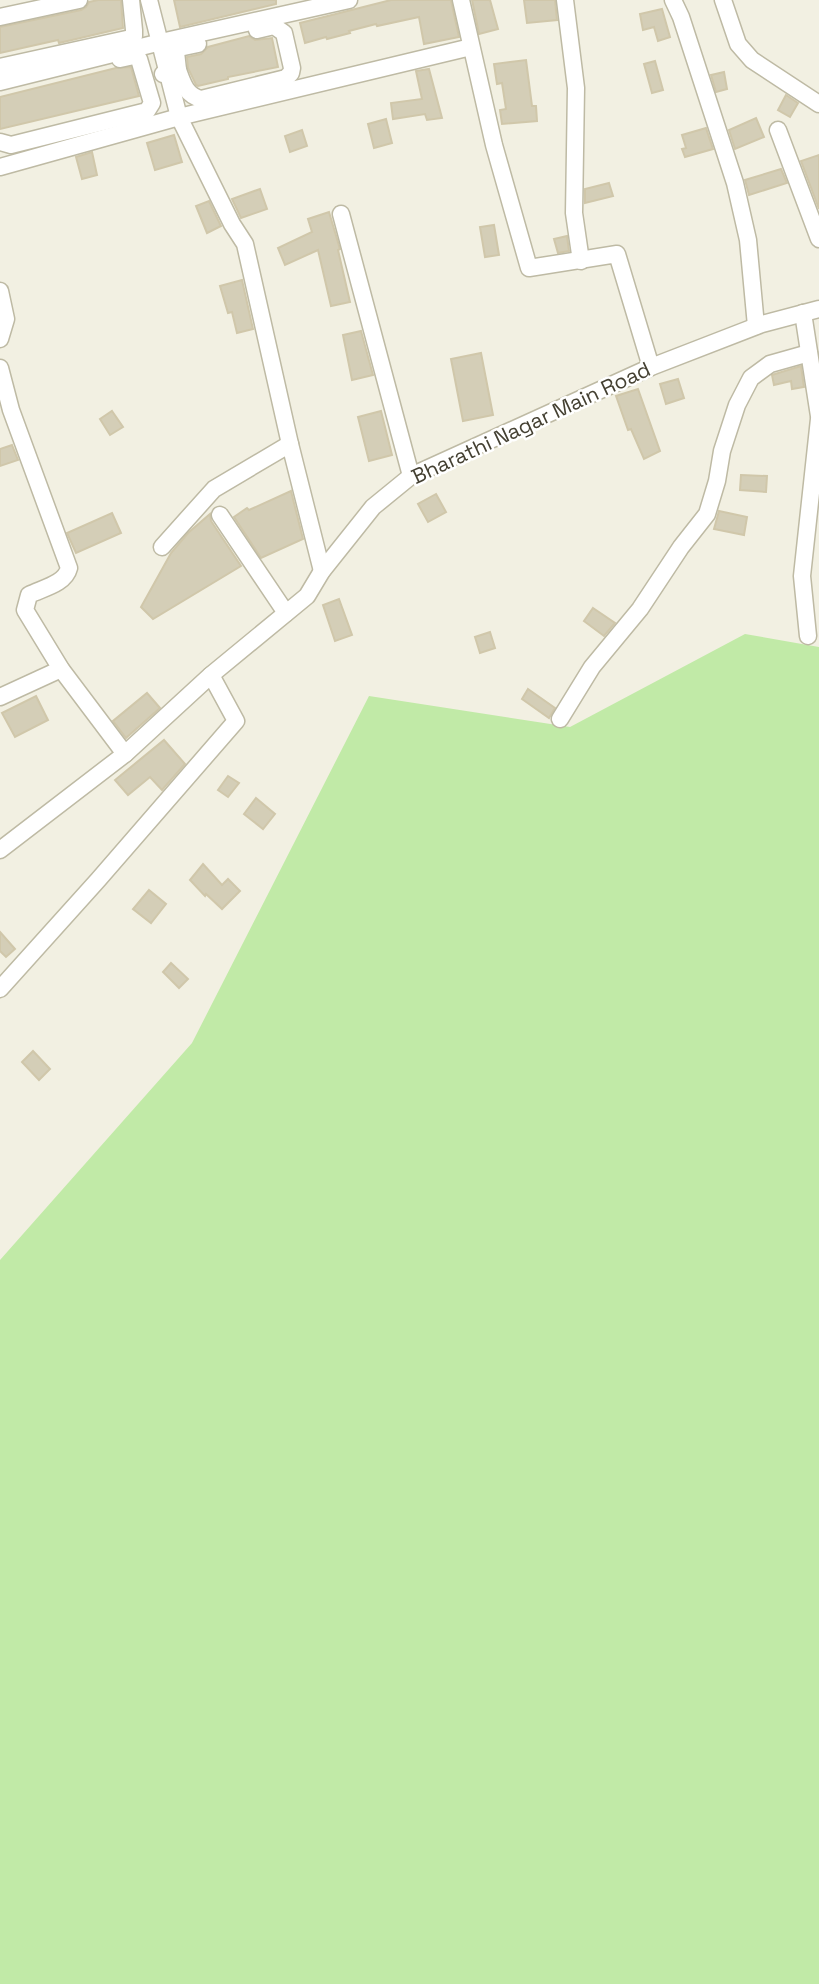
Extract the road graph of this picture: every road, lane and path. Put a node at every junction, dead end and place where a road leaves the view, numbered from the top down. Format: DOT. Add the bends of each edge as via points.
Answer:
graph roads {
  1 [pos="52,0"];
  2 [pos="79,0"];
  3 [pos="349,0"];
  4 [pos="461,0"];
  5 [pos="565,0"];
  6 [pos="673,0"];
  7 [pos="723,0"];
  8 [pos="150,2"];
  9 [pos="132,5"];
  10 [pos="0,15"];
  11 [pos="161,42"];
  12 [pos="471,47"];
  13 [pos="0,66"];
  14 [pos="173,72"];
  15 [pos="145,77"];
  16 [pos="0,84"];
  17 [pos="819,104"];
  18 [pos="179,117"];
  19 [pos="778,130"];
  20 [pos="0,142"];
  21 [pos="0,167"];
  22 [pos="341,214"];
  23 [pos="819,239"];
  24 [pos="581,261"];
  25 [pos="0,290"];
  26 [pos="811,311"];
  27 [pos="756,326"];
  28 [pos="0,339"];
  29 [pos="809,352"];
  30 [pos="651,367"];
  31 [pos="0,368"];
  32 [pos="819,417"];
  33 [pos="290,444"];
  34 [pos="411,476"];
  35 [pos="817,481"];
  36 [pos="220,515"];
  37 [pos="162,547"];
  38 [pos="322,571"];
  39 [pos="286,613"];
  40 [pos="808,636"];
  41 [pos="61,669"];
  42 [pos="211,675"];
  43 [pos="0,697"];
  44 [pos="559,719"];
  45 [pos="125,754"];
  46 [pos="0,849"];
  47 [pos="0,989"];
  1 -- 10 [label="street"];
  2 -- 10 [label="street"];
  3 -- 11 [label="street"];
  4 -- 12 [label="street"];
  5 -- 24 [label="street" via="576,88 574,213"];
  6 -- 27 [label="street" via="735,183 748,240"];
  7 -- 17 [label="street" via="738,44 752,60"];
  8 -- 9 [label="street"];
  8 -- 11 [label="street"];
  9 -- 13 [label="street" via="131,38"];
  11 -- 14 [label="street"];
  11 -- 16 [label="street"];
  12 -- 18 [label="street"];
  12 -- 24 [label="street" via="528,268"];
  14 -- 14 [label="street" via="201,99 286,78 292,68 284,33 274,26 179,48"];
  14 -- 15 [label="street"];
  14 -- 18 [label="street"];
  15 -- 16 [label="street" via="134,56"];
  15 -- 20 [label="street" via="152,103 147,111 11,145"];
  18 -- 21 [label="street"];
  18 -- 33 [label="street" via="245,244"];
  19 -- 23 [label="street"];
  22 -- 34 [label="street"];
  24 -- 30 [label="street" via="617,254"];
  25 -- 28 [label="street" via="6,319"];
  26 -- 27 [label="street, Bharathi Nagar Main Road"];
  26 -- 29 [label="street"];
  27 -- 30 [label="street, Bharathi Nagar Main Road"];
  29 -- 32 [label="street"];
  29 -- 44 [label="street" via="771,364 751,378 722,451 707,514 640,609 592,667"];
  30 -- 34 [label="street, Bharathi Nagar Main Road"];
  31 -- 41 [label="street" via="69,568 63,580 29,594 25,610"];
  32 -- 35 [label="street"];
  33 -- 37 [label="street" via="214,489"];
  33 -- 38 [label="street"];
  34 -- 38 [label="street, Bharathi Nagar Main Road" via="373,507"];
  35 -- 40 [label="street" via="802,576"];
  36 -- 39 [label="street"];
  38 -- 39 [label="street, Bharathi Nagar Main Road" via="307,596"];
  39 -- 42 [label="street, Bharathi Nagar Main Road"];
  41 -- 43 [label="street"];
  41 -- 45 [label="street"];
  42 -- 45 [label="street, Bharathi Nagar Main Road"];
  42 -- 47 [label="street" via="236,721"];
  45 -- 46 [label="street, Bharathi Nagar Main Road"];
}
